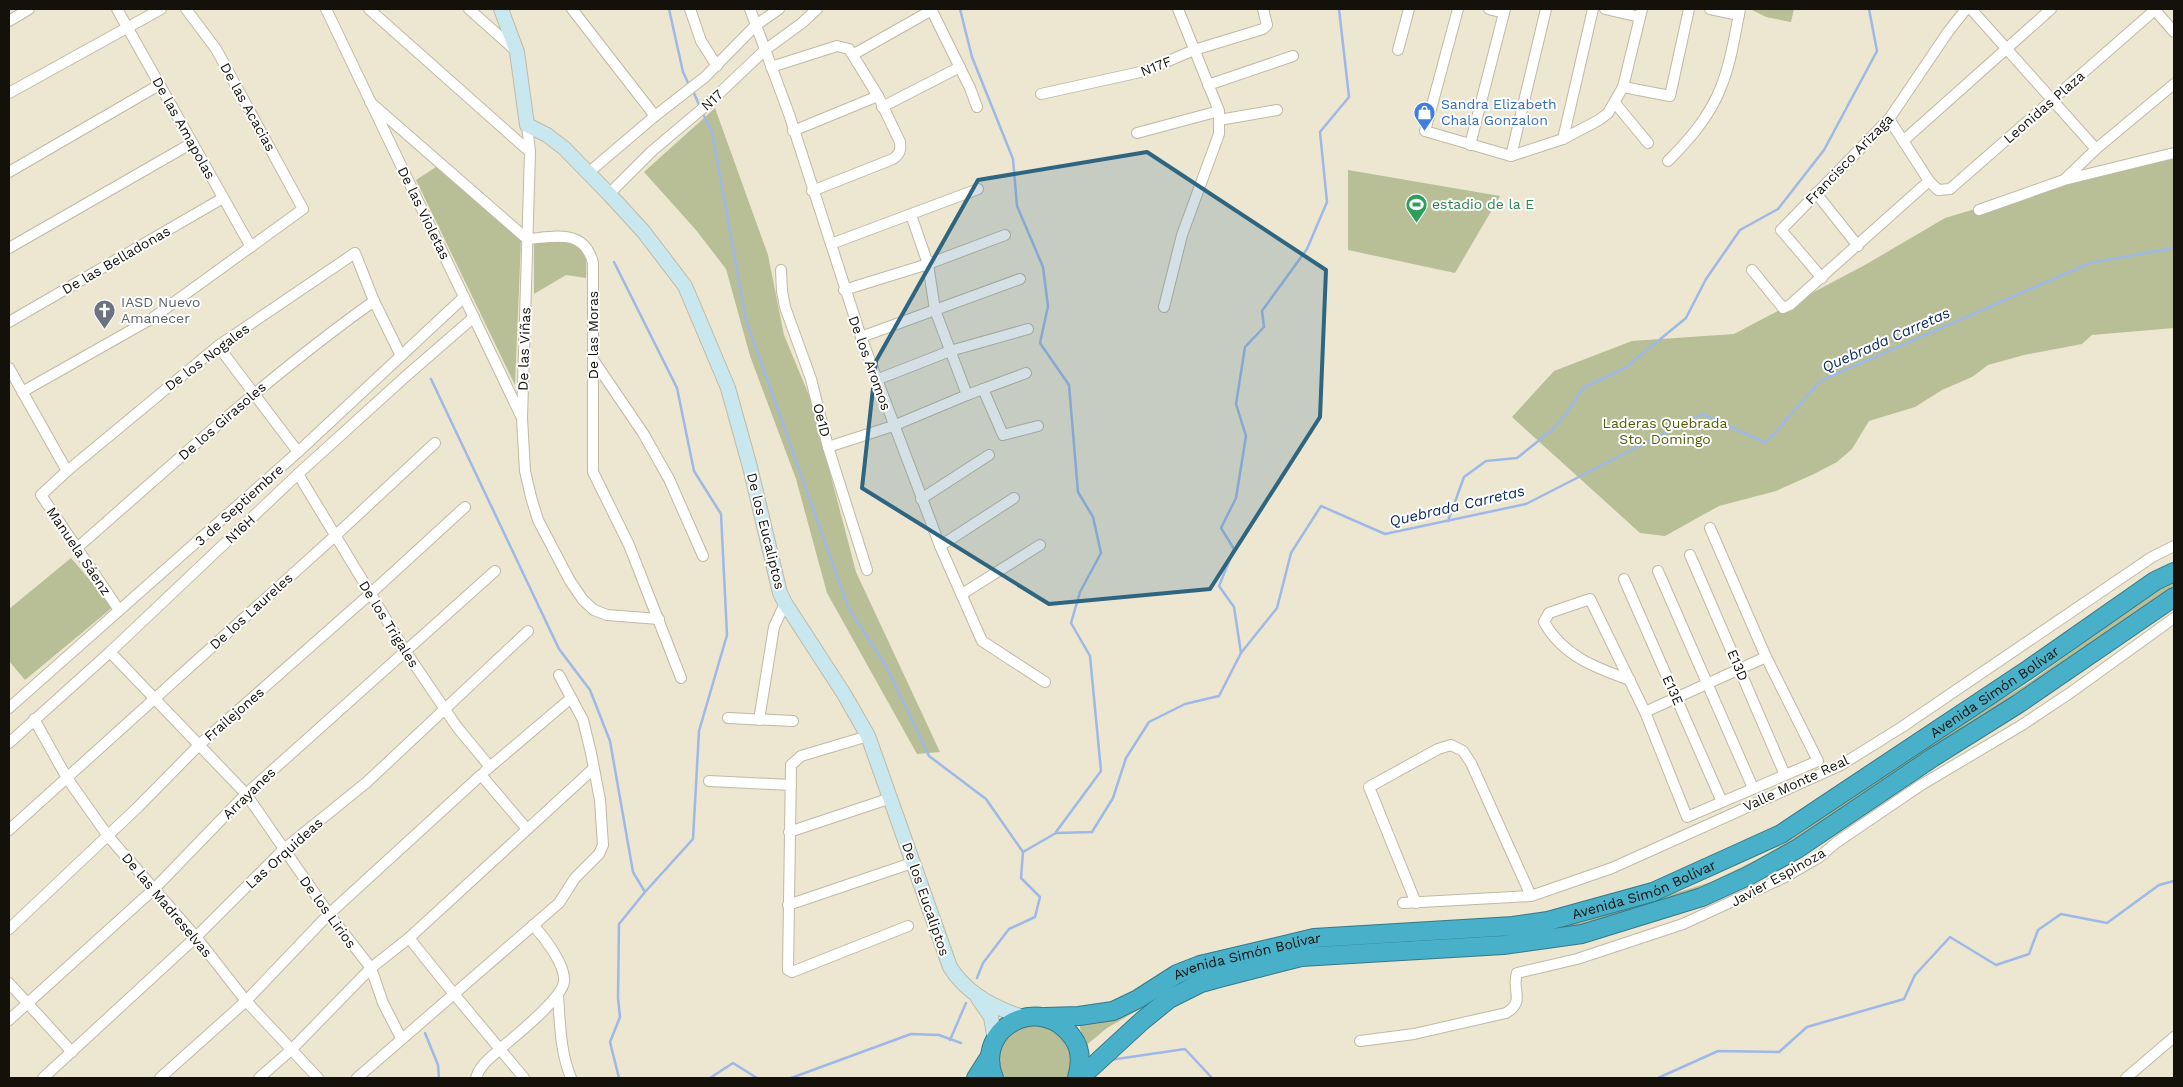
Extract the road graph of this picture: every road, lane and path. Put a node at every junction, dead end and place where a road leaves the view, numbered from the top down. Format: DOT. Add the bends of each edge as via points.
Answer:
graph roads {
  1 [pos="29,9"];
  2 [pos="117,9"];
  3 [pos="161,9"];
  4 [pos="186,9"];
  5 [pos="326,9"];
  6 [pos="369,9"];
  7 [pos="469,9"];
  8 [pos="501,9"];
  9 [pos="572,9"];
  10 [pos="690,9"];
  11 [pos="750,9"];
  12 [pos="779,9"];
  13 [pos="817,9"];
  14 [pos="1178,9"];
  15 [pos="1263,9"];
  16 [pos="1409,9"];
  17 [pos="1458,9"];
  18 [pos="1489,9"];
  19 [pos="1546,9"];
  20 [pos="1593,9"];
  21 [pos="1604,9"];
  22 [pos="1689,9"];
  23 [pos="1710,9"];
  24 [pos="1966,9"];
  25 [pos="1972,9"];
  26 [pos="2051,9"];
  27 [pos="2155,9"];
  28 [pos="932,10"];
  29 [pos="1505,11"];
  30 [pos="1740,12"];
  31 [pos="1641,13"];
  32 [pos="9,21"];
  33 [pos="756,25"];
  34 [pos="128,28"];
  35 [pos="2174,32"];
  36 [pos="2006,48"];
  37 [pos="765,50"];
  38 [pos="1194,50"];
  39 [pos="1398,50"];
  40 [pos="517,52"];
  41 [pos="854,54"];
  42 [pos="1294,56"];
  43 [pos="717,66"];
  44 [pos="771,67"];
  45 [pos="960,67"];
  46 [pos="2174,84"];
  47 [pos="159,85"];
  48 [pos="1208,85"];
  49 [pos="1623,87"];
  50 [pos="9,94"];
  51 [pos="1041,94"];
  52 [pos="878,96"];
  53 [pos="2052,100"];
  54 [pos="370,102"];
  55 [pos="1615,103"];
  56 [pos="882,107"];
  57 [pos="977,107"];
  58 [pos="1277,110"];
  59 [pos="655,116"];
  60 [pos="1219,116"];
  61 [pos="1890,119"];
  62 [pos="527,125"];
  63 [pos="793,131"];
  64 [pos="1137,133"];
  65 [pos="1563,139"];
  66 [pos="1903,141"];
  67 [pos="192,143"];
  68 [pos="1648,143"];
  69 [pos="1470,145"];
  70 [pos="2096,149"];
  71 [pos="530,152"];
  72 [pos="2174,152"];
  73 [pos="1510,156"];
  74 [pos="1668,161"];
  75 [pos="9,172"];
  76 [pos="588,173"];
  77 [pos="2064,180"];
  78 [pos="1929,181"];
  79 [pos="978,189"];
  80 [pos="812,191"];
  81 [pos="1816,193"];
  82 [pos="609,194"];
  83 [pos="223,198"];
  84 [pos="1979,210"];
  85 [pos="911,215"];
  86 [pos="1005,235"];
  87 [pos="527,239"];
  88 [pos="831,244"];
  89 [pos="1858,246"];
  90 [pos="251,247"];
  91 [pos="9,248"];
  92 [pos="928,264"];
  93 [pos="781,270"];
  94 [pos="1752,270"];
  95 [pos="1822,278"];
  96 [pos="1020,279"];
  97 [pos="844,290"];
  98 [pos="464,297"];
  99 [pos="374,301"];
  100 [pos="1164,307"];
  101 [pos="935,310"];
  102 [pos="474,317"];
  103 [pos="9,322"];
  104 [pos="1028,328"];
  105 [pos="861,338"];
  106 [pos="218,346"];
  107 [pos="950,352"];
  108 [pos="402,356"];
  109 [pos="594,361"];
  110 [pos="9,368"];
  111 [pos="1026,373"];
  112 [pos="876,380"];
  113 [pos="983,389"];
  114 [pos="22,392"];
  115 [pos="254,394"];
  116 [pos="967,394"];
  117 [pos="522,418"];
  118 [pos="893,426"];
  119 [pos="1038,426"];
  120 [pos="435,443"];
  121 [pos="828,447"];
  122 [pos="298,452"];
  123 [pos="989,454"];
  124 [pos="67,471"];
  125 [pos="298,474"];
  126 [pos="1014,498"];
  127 [pos="921,499"];
  128 [pos="465,507"];
  129 [pos="1710,528"];
  130 [pos="336,535"];
  131 [pos="1040,545"];
  132 [pos="940,546"];
  133 [pos="2174,546"];
  134 [pos="76,548"];
  135 [pos="1690,555"];
  136 [pos="703,556"];
  137 [pos="867,570"];
  138 [pos="495,571"];
  139 [pos="1658,571"];
  140 [pos="2174,572"];
  141 [pos="1624,579"];
  142 [pos="370,594"];
  143 [pos="962,594"];
  144 [pos="2174,597"];
  145 [pos="785,603"];
  146 [pos="119,610"];
  147 [pos="2174,618"];
  148 [pos="659,619"];
  149 [pos="528,631"];
  150 [pos="110,652"];
  151 [pos="406,652"];
  152 [pos="1766,657"];
  153 [pos="1740,669"];
  154 [pos="559,675"];
  155 [pos="681,678"];
  156 [pos="1630,680"];
  157 [pos="1045,682"];
  158 [pos="1707,684"];
  159 [pos="155,698"];
  160 [pos="1676,698"];
  161 [pos="570,699"];
  162 [pos="9,708"];
  163 [pos="445,708"];
  164 [pos="1645,712"];
  165 [pos="728,718"];
  166 [pos="34,719"];
  167 [pos="760,720"];
  168 [pos="793,721"];
  169 [pos="868,736"];
  170 [pos="9,743"];
  171 [pos="200,744"];
  172 [pos="490,767"];
  173 [pos="593,769"];
  174 [pos="1785,774"];
  175 [pos="481,775"];
  176 [pos="67,778"];
  177 [pos="709,781"];
  178 [pos="791,785"];
  179 [pos="1752,789"];
  180 [pos="246,794"];
  181 [pos="890,798"];
  182 [pos="1764,799"];
  183 [pos="1722,802"];
  184 [pos="1749,805"];
  185 [pos="527,829"];
  186 [pos="9,830"];
  187 [pos="789,832"];
  188 [pos="108,836"];
  189 [pos="283,850"];
  190 [pos="912,863"];
  191 [pos="154,889"];
  192 [pos="1531,896"];
  193 [pos="1403,903"];
  194 [pos="1416,903"];
  195 [pos="788,905"];
  196 [pos="329,914"];
  197 [pos="533,925"];
  198 [pos="908,926"];
  199 [pos="9,929"];
  200 [pos="196,937"];
  201 [pos="409,938"];
  202 [pos="371,968"];
  203 [pos="9,983"];
  204 [pos="454,994"];
  205 [pos="558,995"];
  206 [pos="976,995"];
  207 [pos="246,1001"];
  208 [pos="27,1004"];
  209 [pos="1023,1017"];
  210 [pos="1045,1017"];
  211 [pos="9,1020"];
  212 [pos="2174,1037"];
  213 [pos="401,1038"];
  214 [pos="1360,1041"];
  215 [pos="992,1048"];
  216 [pos="291,1050"];
  217 [pos="500,1050"];
  218 [pos="72,1052"];
  219 [pos="43,1078"];
  220 [pos="160,1078"];
  221 [pos="259,1078"];
  222 [pos="318,1078"];
  223 [pos="356,1078"];
  224 [pos="476,1078"];
  225 [pos="524,1078"];
  226 [pos="570,1078"];
  227 [pos="976,1078"];
  228 [pos="994,1078"];
  229 [pos="1078,1078"];
  230 [pos="2126,1078"];
  1 -- 32 [label="street"];
  2 -- 34 [label="street, De las Amapolas"];
  3 -- 34 [label="street"];
  4 -- 90 [label="street, De las Acacias" via="216,49 303,209"];
  5 -- 54 [label="street, De las Violetas"];
  6 -- 71 [label="street"];
  7 -- 40 [label="street"];
  8 -- 40 [label="street, De las Viñas"];
  9 -- 59 [label="street"];
  10 -- 43 [label="street" via="701,41"];
  11 -- 33 [label="street, De los Aromos"];
  12 -- 33 [label="street"];
  13 -- 37 [label="street, N17"];
  14 -- 38 [label="street"];
  15 -- 38 [label="street, N17F" via="1267,25 1263,29"];
  16 -- 39 [label="street"];
  17 -- 69 [label="street" via="1425,130"];
  18 -- 29 [label="street"];
  19 -- 73 [label="street"];
  20 -- 65 [label="street"];
  21 -- 31 [label="street"];
  22 -- 49 [label="street" via="1670,96"];
  23 -- 30 [label="street"];
  24 -- 61 [label="street, Francisco Arizaga"];
  25 -- 36 [label="street"];
  26 -- 36 [label="street"];
  27 -- 35 [label="street"];
  27 -- 53 [label="street, Leonidas Plaza"];
  28 -- 41 [label="street"];
  28 -- 45 [label="street"];
  29 -- 69 [label="street"];
  30 -- 74 [label="street" via="1722,86 1688,141"];
  31 -- 49 [label="street"];
  33 -- 37 [label="street, De los Aromos"];
  33 -- 43 [label="street"];
  34 -- 47 [label="street, De las Amapolas"];
  34 -- 50 [label="street"];
  36 -- 53 [label="street"];
  36 -- 66 [label="street"];
  37 -- 44 [label="street, De los Aromos"];
  37 -- 82 [label="street, N17"];
  38 -- 48 [label="street"];
  38 -- 51 [label="street, N17F" via="1145,72"];
  40 -- 62 [label="street, De las Viñas"];
  41 -- 44 [label="street" via="837,46"];
  41 -- 52 [label="street"];
  42 -- 48 [label="street"];
  43 -- 59 [label="street"];
  44 -- 63 [label="street, De los Aromos"];
  45 -- 56 [label="street"];
  45 -- 57 [label="street"];
  46 -- 70 [label="street"];
  47 -- 67 [label="street, De las Amapolas"];
  47 -- 75 [label="street"];
  48 -- 60 [label="street"];
  49 -- 55 [label="street"];
  52 -- 56 [label="street"];
  52 -- 63 [label="street"];
  53 -- 70 [label="street"];
  53 -- 78 [label="street, Leonidas Plaza" via="1950,189 1938,190"];
  54 -- 87 [label="street"];
  54 -- 98 [label="street, De las Violetas"];
  55 -- 65 [label="street" via="1599,120"];
  55 -- 68 [label="street"];
  56 -- 80 [label="street" via="900,142 898,156"];
  58 -- 60 [label="street"];
  59 -- 76 [label="street"];
  60 -- 64 [label="street"];
  60 -- 100 [label="street" via="1219,134 1182,235"];
  61 -- 66 [label="street"];
  61 -- 81 [label="street, Francisco Arizaga"];
  62 -- 71 [label="street, De las Viñas"];
  62 -- 76 [label="street, De los Eucaliptos" via="548,135"];
  63 -- 80 [label="street, De los Aromos"];
  65 -- 73 [label="street"];
  66 -- 78 [label="street"];
  67 -- 83 [label="street, De las Amapolas"];
  67 -- 91 [label="street"];
  69 -- 73 [label="street"];
  70 -- 77 [label="street"];
  71 -- 87 [label="street, De las Viñas"];
  72 -- 77 [label="street"];
  76 -- 82 [label="street, De los Eucaliptos"];
  77 -- 84 [label="street"];
  78 -- 89 [label="street"];
  79 -- 85 [label="street"];
  80 -- 88 [label="street, De los Aromos"];
  81 -- 89 [label="street"];
  81 -- 95 [label="street, Francisco Arizaga" via="1781,230"];
  82 -- 145 [label="street, De los Eucaliptos" via="643,231 684,286 720,368 742,436"];
  83 -- 90 [label="street, De las Amapolas"];
  83 -- 103 [label="street, De las Belladonas"];
  85 -- 88 [label="street"];
  85 -- 92 [label="street"];
  86 -- 92 [label="street"];
  87 -- 109 [label="street, De las Moras" via="568,236 584,244 590,253 593,263"];
  87 -- 117 [label="street, De las Viñas"];
  88 -- 97 [label="street, De los Aromos"];
  89 -- 95 [label="street"];
  90 -- 114 [label="street" via="152,319"];
  92 -- 97 [label="street"];
  92 -- 101 [label="street"];
  93 -- 121 [label="street, Oe1D" via="785,307 810,379"];
  94 -- 95 [label="street" via="1783,308 1790,306"];
  96 -- 101 [label="street"];
  97 -- 105 [label="street, De los Aromos"];
  98 -- 102 [label="street, De las Violetas"];
  98 -- 108 [label="street, 3 de Septiembre"];
  99 -- 106 [label="street, De los Nogales" via="355,253"];
  99 -- 108 [label="street"];
  99 -- 115 [label="street, De los Girasoles"];
  101 -- 105 [label="street"];
  101 -- 107 [label="street"];
  102 -- 117 [label="street, De las Violetas"];
  102 -- 125 [label="street, N16H"];
  104 -- 107 [label="street"];
  105 -- 112 [label="street, De los Aromos"];
  106 -- 115 [label="street"];
  106 -- 124 [label="street, De los Nogales"];
  107 -- 112 [label="street"];
  107 -- 116 [label="street"];
  108 -- 122 [label="street, 3 de Septiembre"];
  109 -- 136 [label="street" via="665,471"];
  109 -- 148 [label="street, De las Moras" via="593,472 629,545"];
  110 -- 114 [label="street"];
  111 -- 113 [label="street"];
  112 -- 118 [label="street, De los Aromos"];
  113 -- 116 [label="street"];
  113 -- 119 [label="street" via="1003,435"];
  114 -- 124 [label="street"];
  115 -- 122 [label="street"];
  115 -- 134 [label="street, De los Girasoles"];
  116 -- 118 [label="street"];
  117 -- 148 [label="street, De las Viñas" via="525,471 531,497 538,520 570,581 594,610 607,615"];
  118 -- 121 [label="street"];
  118 -- 127 [label="street, De los Aromos"];
  120 -- 130 [label="street, De los Laureles"];
  121 -- 137 [label="street, Oe1D"];
  122 -- 146 [label="street, 3 de Septiembre"];
  123 -- 127 [label="street"];
  124 -- 134 [label="street, Manuela Sáenz" via="41,495"];
  125 -- 130 [label="street, De los Trigales"];
  125 -- 150 [label="street, N16H"];
  126 -- 132 [label="street"];
  127 -- 132 [label="street, De los Aromos"];
  128 -- 142 [label="street, Frailejones"];
  129 -- 152 [label="street"];
  130 -- 142 [label="street, De los Trigales"];
  130 -- 159 [label="street, De los Laureles"];
  131 -- 143 [label="street"];
  132 -- 143 [label="street, De los Aromos"];
  133 -- 182 [label="street, Valle Monte Real" via="2152,557 1841,765"];
  134 -- 146 [label="street, Manuela Sáenz"];
  135 -- 153 [label="street, E13D"];
  138 -- 151 [label="street, Arrayanes"];
  139 -- 158 [label="street"];
  140 -- 210 [label="highway, Avenida Simón Bolívar" via="2155,581 1781,834 1653,892 1513,926 1314,938 1200,965 1113,1011"];
  141 -- 160 [label="street, E13E"];
  142 -- 151 [label="street, De los Trigales"];
  142 -- 171 [label="street, Frailejones"];
  143 -- 157 [label="street, De los Aromos" via="982,641"];
  144 -- 229 [label="highway, Avenida Simón Bolívar" via="1797,849 1702,897 1582,934 1503,945 1301,957 1201,983 1169,999"];
  145 -- 167 [label="street" via="774,627"];
  145 -- 169 [label="street, De los Eucaliptos"];
  146 -- 162 [label="street, 3 de Septiembre"];
  147 -- 214 [label="street, Javier Espinoza" via="2022,725 1921,785 1818,858 1785,877 1682,924 1577,959 1517,973 1516,1003 1506,1013 1414,1034"];
  148 -- 155 [label="street, De las Moras"];
  149 -- 163 [label="street, Las Orquideas"];
  150 -- 159 [label="street, De los Lirios"];
  150 -- 166 [label="street, N16H"];
  151 -- 163 [label="street, De los Trigales"];
  151 -- 180 [label="street, Arrayanes"];
  152 -- 153 [label="street"];
  152 -- 174 [label="street" via="1818,761"];
  153 -- 158 [label="street"];
  153 -- 174 [label="street, E13D"];
  154 -- 161 [label="street"];
  156 -- 156 [label="street" via="1590,600 1549,613 1544,622 1548,630 1572,654 1594,667"];
  156 -- 164 [label="street"];
  158 -- 160 [label="street"];
  158 -- 179 [label="street"];
  159 -- 171 [label="street, De los Lirios"];
  159 -- 176 [label="street, De los Laureles"];
  160 -- 164 [label="street"];
  160 -- 183 [label="street, E13E"];
  161 -- 172 [label="street"];
  161 -- 173 [label="street" via="583,720"];
  163 -- 172 [label="street, De los Trigales"];
  163 -- 189 [label="street, Las Orquideas" via="367,782"];
  164 -- 183 [label="street" via="1687,817"];
  165 -- 167 [label="street"];
  166 -- 170 [label="street, N16H"];
  166 -- 176 [label="street, De las Madreselvas"];
  167 -- 168 [label="street"];
  169 -- 178 [label="street" via="794,760"];
  169 -- 181 [label="street, De los Eucaliptos"];
  171 -- 180 [label="street, De los Lirios"];
  171 -- 188 [label="street, Frailejones"];
  172 -- 175 [label="street"];
  173 -- 185 [label="street"];
  173 -- 197 [label="street" via="600,800 603,845 559,903"];
  174 -- 179 [label="street"];
  175 -- 185 [label="street"];
  175 -- 196 [label="street"];
  176 -- 186 [label="street, De los Laureles"];
  176 -- 188 [label="street, De las Madreselvas"];
  177 -- 178 [label="street"];
  178 -- 187 [label="street"];
  179 -- 182 [label="street"];
  179 -- 183 [label="street"];
  179 -- 184 [label="street"];
  180 -- 189 [label="street, De los Lirios"];
  180 -- 191 [label="street, Arrayanes"];
  181 -- 187 [label="street"];
  181 -- 190 [label="street, De los Eucaliptos"];
  182 -- 184 [label="street, Valle Monte Real"];
  184 -- 192 [label="street, Valle Monte Real" via="1612,868"];
  185 -- 201 [label="street"];
  187 -- 195 [label="street"];
  188 -- 191 [label="street, De las Madreselvas"];
  188 -- 199 [label="street, Frailejones"];
  189 -- 196 [label="street, De los Lirios"];
  189 -- 200 [label="street, Las Orquideas"];
  190 -- 195 [label="street"];
  190 -- 206 [label="street, De los Eucaliptos" via="950,967"];
  191 -- 200 [label="street, De las Madreselvas"];
  191 -- 208 [label="street, Arrayanes"];
  192 -- 194 [label="street, Valle Monte Real"];
  192 -- 194 [label="street" via="1471,763 1463,751 1451,745 1369,787"];
  193 -- 194 [label="street, Valle Monte Real"];
  195 -- 198 [label="street" via="788,970 792,972"];
  196 -- 202 [label="street, De los Lirios"];
  196 -- 207 [label="street"];
  197 -- 204 [label="street"];
  197 -- 205 [label="street" via="559,963 564,982"];
  200 -- 207 [label="street, De las Madreselvas"];
  200 -- 218 [label="street, Las Orquideas"];
  201 -- 202 [label="street"];
  201 -- 204 [label="street"];
  202 -- 213 [label="street, De los Lirios"];
  202 -- 216 [label="street"];
  203 -- 208 [label="street"];
  204 -- 213 [label="street"];
  204 -- 217 [label="street"];
  205 -- 217 [label="street"];
  205 -- 226 [label="street" via="563,1055"];
  206 -- 209 [label="street, De los Eucaliptos"];
  206 -- 215 [label="street, De los Eucaliptos" via="991,1017"];
  207 -- 216 [label="street, De las Madreselvas"];
  207 -- 220 [label="street"];
  208 -- 211 [label="street, Arrayanes"];
  208 -- 218 [label="street"];
  209 -- 210 [label="highway, Avenida Simón Bolívar"];
  209 -- 215 [label="highway" via="1002,1030"];
  210 -- 229 [label="highway, Avenida Simón Bolívar" via="1058,1022 1076,1042 1080,1055"];
  212 -- 230 [label="street"];
  213 -- 223 [label="street"];
  215 -- 227 [label="highway"];
  215 -- 228 [label="highway" via="991,1071"];
  216 -- 221 [label="street"];
  216 -- 222 [label="street, De las Madreselvas"];
  217 -- 224 [label="street" via="484,1063"];
  217 -- 225 [label="street"];
  218 -- 219 [label="street, Las Orquideas"];
}
